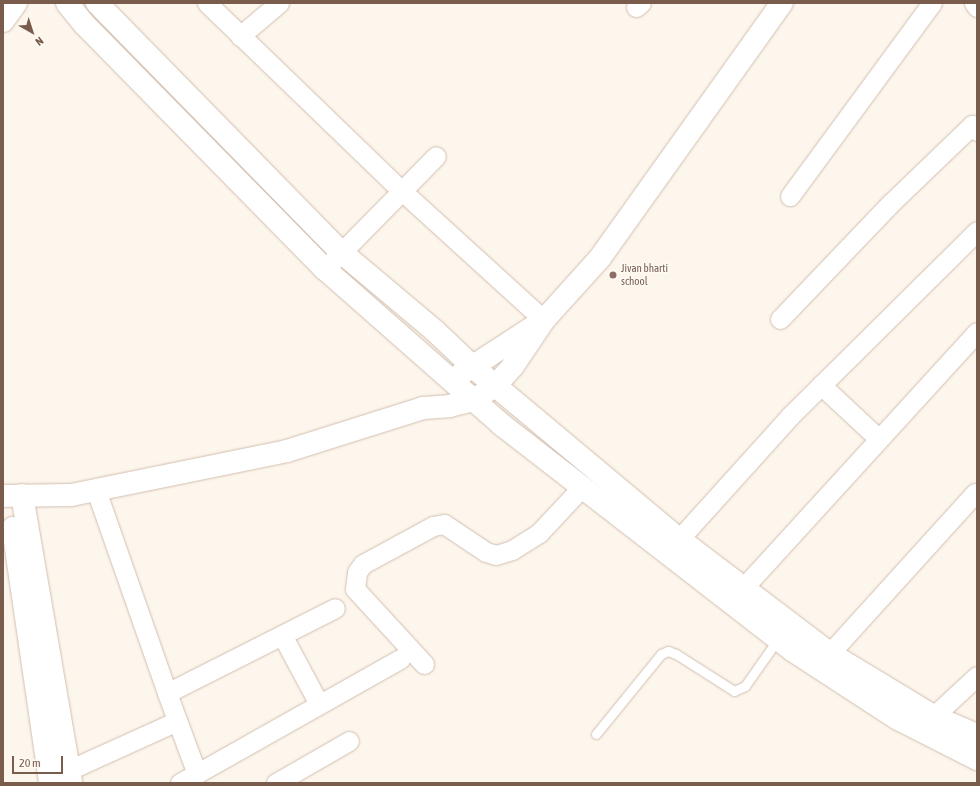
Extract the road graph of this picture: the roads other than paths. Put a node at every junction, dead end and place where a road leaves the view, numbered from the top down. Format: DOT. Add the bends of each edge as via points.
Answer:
graph roads {
  1 [pos="16,3"];
  2 [pos="67,3"];
  3 [pos="97,3"];
  4 [pos="207,3"];
  5 [pos="278,3"];
  6 [pos="782,3"];
  7 [pos="932,3"];
  8 [pos="974,3"];
  9 [pos="977,7"];
  10 [pos="3,21"];
  11 [pos="240,36"];
  12 [pos="977,131"];
  13 [pos="436,156"];
  14 [pos="402,191"];
  15 [pos="790,196"];
  16 [pos="977,231"];
  17 [pos="341,252"];
  18 [pos="325,269"];
  19 [pos="780,319"];
  20 [pos="544,320"];
  21 [pos="977,332"];
  22 [pos="473,367"];
  23 [pos="451,381"];
  24 [pos="821,385"];
  25 [pos="495,386"];
  26 [pos="473,400"];
  27 [pos="423,408"];
  28 [pos="879,438"];
  29 [pos="582,487"];
  30 [pos="96,490"];
  31 [pos="975,493"];
  32 [pos="11,495"];
  33 [pos="673,546"];
  34 [pos="737,596"];
  35 [pos="335,608"];
  36 [pos="282,635"];
  37 [pos="778,639"];
  38 [pos="400,659"];
  39 [pos="824,660"];
  40 [pos="424,664"];
  41 [pos="977,676"];
  42 [pos="167,693"];
  43 [pos="319,704"];
  44 [pos="177,721"];
  45 [pos="926,723"];
  46 [pos="596,734"];
  47 [pos="977,735"];
  48 [pos="349,741"];
  49 [pos="977,759"];
  50 [pos="70,777"];
  51 [pos="190,779"];
  52 [pos="50,783"];
  53 [pos="276,783"];
  1 -- 10 [label="main road"];
  2 -- 18 [label="main road" via="85,25"];
  3 -- 17 [label="main road"];
  4 -- 11 [label="street"];
  5 -- 11 [label="street"];
  6 -- 20 [label="main road" via="600,258"];
  7 -- 15 [label="street"];
  8 -- 9 [label="street"];
  11 -- 14 [label="street"];
  12 -- 19 [label="street" via="972,125 892,202"];
  13 -- 14 [label="street"];
  14 -- 17 [label="street"];
  14 -- 20 [label="street"];
  16 -- 24 [label="street"];
  17 -- 18 [label="street"];
  17 -- 22 [label="main road" via="435,331"];
  18 -- 23 [label="main road"];
  20 -- 22 [label="main road"];
  20 -- 25 [label="main road" via="513,366"];
  21 -- 28 [label="street"];
  22 -- 23 [label="main road"];
  22 -- 25 [label="main road"];
  23 -- 26 [label="main road"];
  23 -- 27 [label="main road"];
  24 -- 28 [label="street"];
  24 -- 33 [label="street"];
  25 -- 26 [label="main road"];
  25 -- 33 [label="main road"];
  26 -- 27 [label="main road" via="449,406"];
  26 -- 29 [label="main road"];
  27 -- 30 [label="main road" via="287,451"];
  28 -- 34 [label="street"];
  29 -- 33 [label="main road"];
  29 -- 40 [label="street" via="539,533 512,550 496,555 486,552 444,524 433,526 363,564 357,572 355,589"];
  30 -- 32 [label="main road" via="71,495"];
  30 -- 42 [label="street"];
  31 -- 39 [label="street"];
  32 -- 50 [label="main road"];
  32 -- 52 [label="main road"];
  33 -- 34 [label="main road"];
  34 -- 37 [label="main road"];
  34 -- 39 [label="main road"];
  35 -- 36 [label="street"];
  36 -- 42 [label="street"];
  36 -- 43 [label="street"];
  37 -- 39 [label="main road"];
  37 -- 46 [label="lane" via="745,686 734,691 676,654 668,651 661,654"];
  38 -- 43 [label="street"];
  39 -- 45 [label="main road"];
  41 -- 45 [label="street"];
  42 -- 44 [label="street"];
  43 -- 51 [label="street"];
  44 -- 50 [label="street"];
  44 -- 51 [label="street"];
  45 -- 47 [label="main road"];
  45 -- 49 [label="main road"];
  48 -- 53 [label="street"];
}
